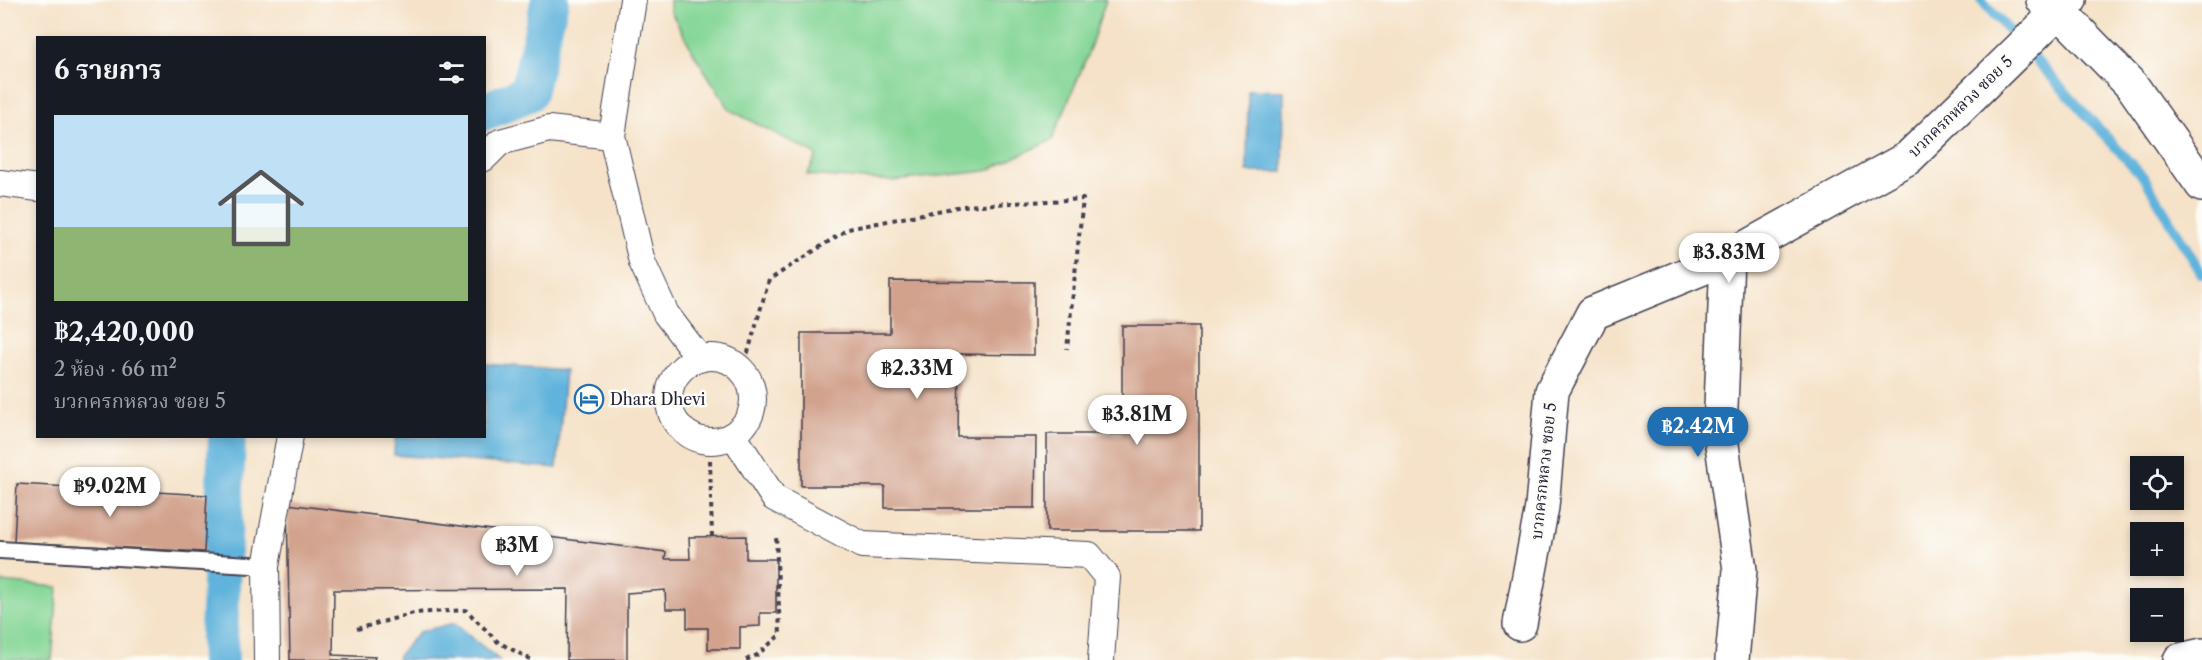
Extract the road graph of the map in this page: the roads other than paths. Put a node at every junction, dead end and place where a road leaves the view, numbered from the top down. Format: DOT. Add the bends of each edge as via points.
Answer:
graph roads {
  1 [pos="633,0"];
  2 [pos="2057,3"];
  3 [pos="612,136"];
  4 [pos="486,156"];
  5 [pos="0,183"];
  6 [pos="2202,185"];
  7 [pos="36,188"];
  8 [pos="1727,258"];
  9 [pos="699,358"];
  10 [pos="290,438"];
  11 [pos="722,439"];
  12 [pos="0,550"];
  13 [pos="266,566"];
  14 [pos="1520,624"];
  15 [pos="2202,655"];
  16 [pos="267,660"];
  17 [pos="1101,660"];
  18 [pos="1732,660"];
  19 [pos="2180,660"];
  1 -- 3 [label="street"];
  2 -- 6 [label="street" via="2133,87"];
  2 -- 8 [label="street, บวกครกหลวง ซอย 5" via="1908,158"];
  3 -- 4 [label="street" via="549,129 500,142"];
  3 -- 9 [label="street" via="642,262 666,315"];
  5 -- 7 [label="street"];
  8 -- 14 [label="street, บวกครกหลวง ซอย 5" via="1593,313 1552,391 1542,507"];
  8 -- 18 [label="street" via="1720,431 1740,570"];
  9 -- 11 [label="street" via="729,361 741,370 752,389 753,404 744,425"];
  9 -- 11 [label="street" via="686,365 669,391 673,420 691,437"];
  10 -- 13 [label="street"];
  11 -- 17 [label="street" via="774,498 862,545 1089,555 1107,578"];
  12 -- 13 [label="lane"];
  13 -- 16 [label="street"];
  15 -- 19 [label="street"];
}
